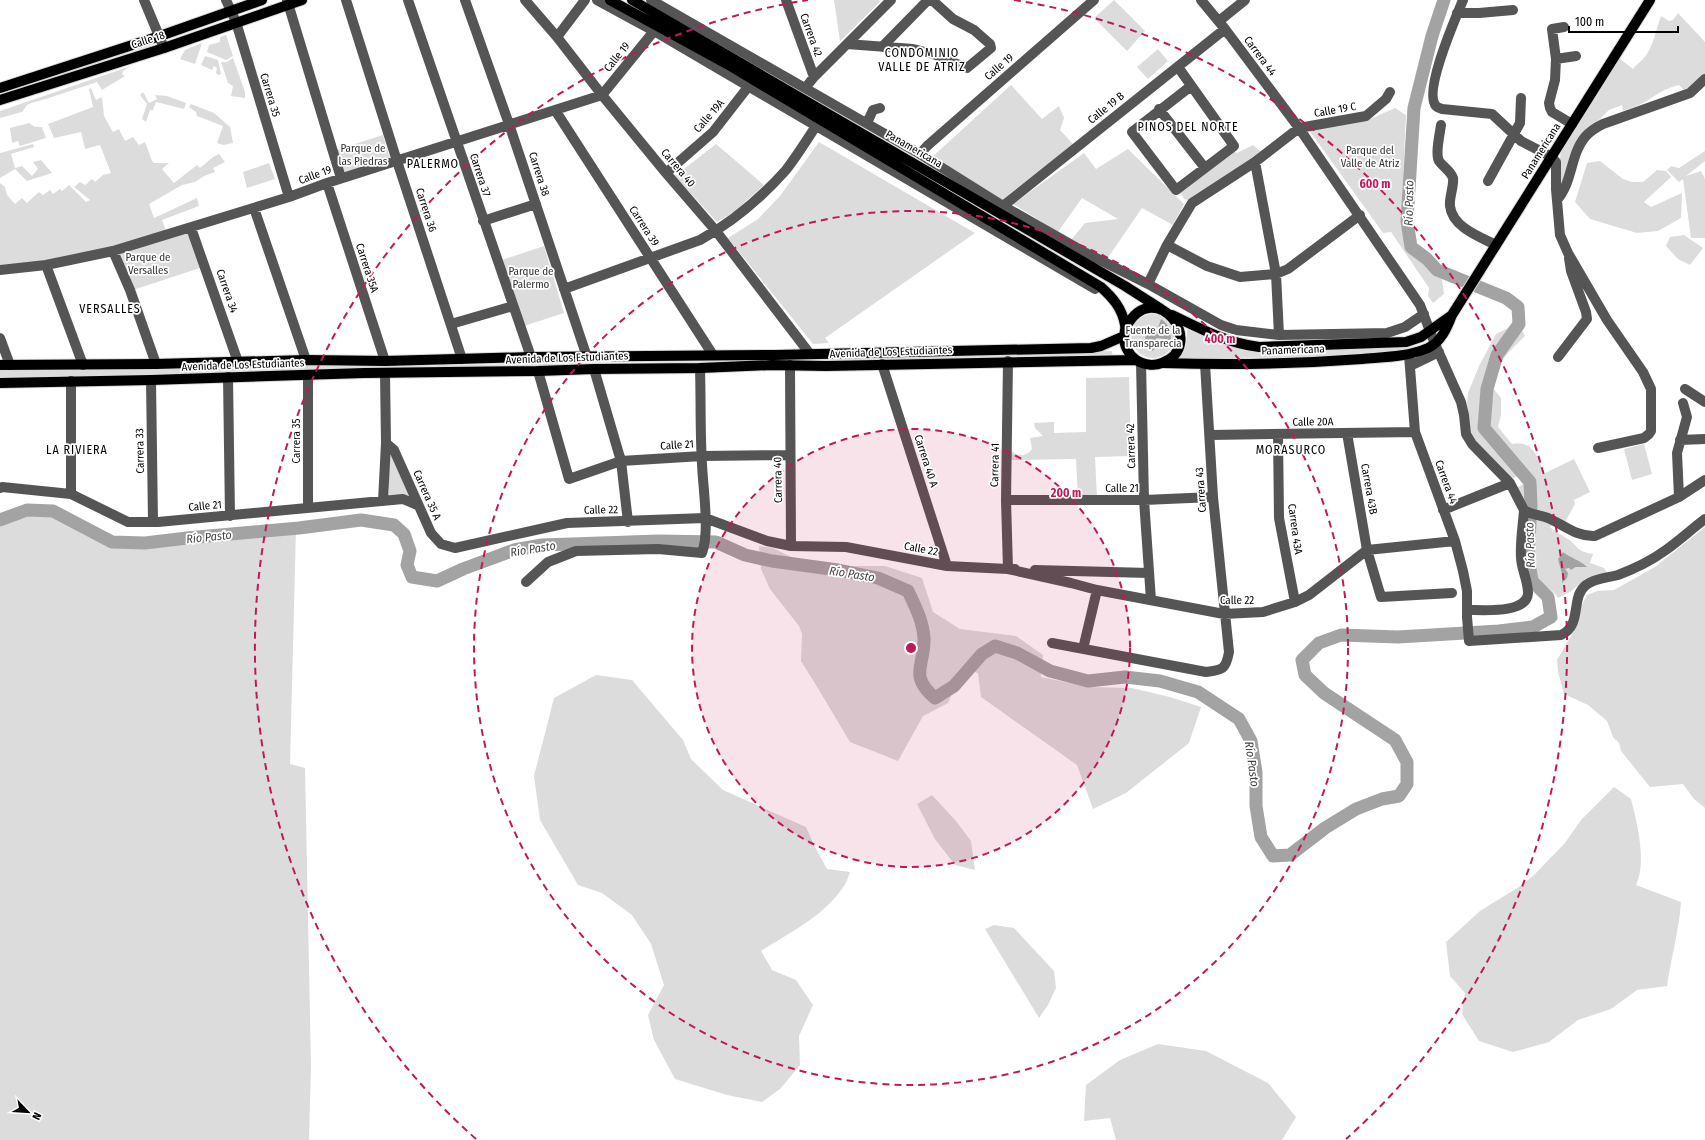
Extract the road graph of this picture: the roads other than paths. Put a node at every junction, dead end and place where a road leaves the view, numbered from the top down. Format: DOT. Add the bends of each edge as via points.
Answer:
graph roads {
  1 [pos="144,0"];
  2 [pos="226,0"];
  3 [pos="262,0"];
  4 [pos="302,0"];
  5 [pos="346,0"];
  6 [pos="408,0"];
  7 [pos="465,0"];
  8 [pos="525,0"];
  9 [pos="585,0"];
  10 [pos="597,0"];
  11 [pos="610,0"];
  12 [pos="632,0"];
  13 [pos="651,0"];
  14 [pos="786,0"];
  15 [pos="891,0"];
  16 [pos="928,0"];
  17 [pos="932,0"];
  18 [pos="1094,0"];
  19 [pos="1201,0"];
  20 [pos="1245,0"];
  21 [pos="1463,0"];
  22 [pos="1650,0"];
  23 [pos="287,2"];
  24 [pos="230,10"];
  25 [pos="1513,10"];
  26 [pos="1457,13"];
  27 [pos="236,22"];
  28 [pos="1222,25"];
  29 [pos="1564,27"];
  30 [pos="654,31"];
  31 [pos="160,36"];
  32 [pos="557,36"];
  33 [pos="847,44"];
  34 [pos="882,47"];
  35 [pos="164,48"];
  36 [pos="1576,56"];
  37 [pos="93,58"];
  38 [pos="1556,58"];
  39 [pos="1178,67"];
  40 [pos="99,69"];
  41 [pos="814,77"];
  42 [pos="1705,79"];
  43 [pos="1191,86"];
  44 [pos="748,87"];
  45 [pos="806,87"];
  46 [pos="0,88"];
  47 [pos="1390,92"];
  48 [pos="602,95"];
  49 [pos="1521,98"];
  50 [pos="0,100"];
  51 [pos="880,108"];
  52 [pos="1159,109"];
  53 [pos="555,110"];
  54 [pos="867,123"];
  55 [pos="509,124"];
  56 [pos="1572,124"];
  57 [pos="1441,125"];
  58 [pos="816,126"];
  59 [pos="1299,128"];
  60 [pos="886,133"];
  61 [pos="1513,134"];
  62 [pos="457,142"];
  63 [pos="882,144"];
  64 [pos="920,154"];
  65 [pos="1552,157"];
  66 [pos="397,160"];
  67 [pos="1255,162"];
  68 [pos="1205,168"];
  69 [pos="666,173"];
  70 [pos="341,178"];
  71 [pos="1488,181"];
  72 [pos="327,183"];
  73 [pos="941,195"];
  74 [pos="289,197"];
  75 [pos="1557,200"];
  76 [pos="536,204"];
  77 [pos="1003,206"];
  78 [pos="254,208"];
  79 [pos="1360,215"];
  80 [pos="483,221"];
  81 [pos="191,228"];
  82 [pos="716,231"];
  83 [pos="1168,245"];
  84 [pos="1496,245"];
  85 [pos="113,251"];
  86 [pos="1568,252"];
  87 [pos="1084,257"];
  88 [pos="650,258"];
  89 [pos="46,265"];
  90 [pos="0,270"];
  91 [pos="1276,274"];
  92 [pos="1148,284"];
  93 [pos="564,289"];
  94 [pos="513,306"];
  95 [pos="1166,312"];
  96 [pos="1424,314"];
  97 [pos="1452,315"];
  98 [pos="451,324"];
  99 [pos="1125,331"];
  100 [pos="1430,331"];
  101 [pos="1337,333"];
  102 [pos="1278,335"];
  103 [pos="0,338"];
  104 [pos="1338,344"];
  105 [pos="1437,348"];
  106 [pos="810,354"];
  107 [pos="713,355"];
  108 [pos="1409,355"];
  109 [pos="587,356"];
  110 [pos="623,356"];
  111 [pos="530,357"];
  112 [pos="1558,357"];
  113 [pos="462,359"];
  114 [pos="306,360"];
  115 [pos="438,360"];
  116 [pos="335,361"];
  117 [pos="385,361"];
  118 [pos="1008,361"];
  119 [pos="1138,361"];
  120 [pos="238,362"];
  121 [pos="1163,363"];
  122 [pos="156,364"];
  123 [pos="882,364"];
  124 [pos="1204,364"];
  125 [pos="5,365"];
  126 [pos="83,365"];
  127 [pos="790,365"];
  128 [pos="1410,366"];
  129 [pos="624,368"];
  130 [pos="700,368"];
  131 [pos="594,369"];
  132 [pos="538,372"];
  133 [pos="385,373"];
  134 [pos="434,373"];
  135 [pos="308,374"];
  136 [pos="336,374"];
  137 [pos="228,377"];
  138 [pos="150,380"];
  139 [pos="71,381"];
  140 [pos="0,383"];
  141 [pos="1685,389"];
  142 [pos="1705,402"];
  143 [pos="1683,403"];
  144 [pos="1415,432"];
  145 [pos="1347,433"];
  146 [pos="1278,434"];
  147 [pos="1210,435"];
  148 [pos="1680,440"];
  149 [pos="1705,440"];
  150 [pos="386,443"];
  151 [pos="1598,448"];
  152 [pos="790,455"];
  153 [pos="702,456"];
  154 [pos="621,461"];
  155 [pos="1705,480"];
  156 [pos="1510,483"];
  157 [pos="1,485"];
  158 [pos="71,494"];
  159 [pos="1213,497"];
  160 [pos="1679,497"];
  161 [pos="1006,500"];
  162 [pos="1144,500"];
  163 [pos="383,501"];
  164 [pos="417,505"];
  165 [pos="308,508"];
  166 [pos="1443,510"];
  167 [pos="1526,511"];
  168 [pos="230,516"];
  169 [pos="1705,519"];
  170 [pos="153,522"];
  171 [pos="625,522"];
  172 [pos="705,522"];
  173 [pos="1455,541"];
  174 [pos="792,546"];
  175 [pos="455,548"];
  176 [pos="1367,550"];
  177 [pos="948,566"];
  178 [pos="1008,569"];
  179 [pos="1149,573"];
  180 [pos="526,582"];
  181 [pos="1097,590"];
  182 [pos="1452,593"];
  183 [pos="1151,600"];
  184 [pos="1295,602"];
  185 [pos="1468,613"];
  186 [pos="1224,614"];
  187 [pos="1052,642"];
  188 [pos="1083,649"];
  1 -- 31 [label="street"];
  2 -- 24 [label="street, Carrera 35"];
  3 -- 24 [label="main road, Calle 18"];
  4 -- 23 [label="main road, Calle 18"];
  5 -- 66 [label="street, Carrera 36"];
  6 -- 62 [label="street, Carrera 37"];
  7 -- 55 [label="street, Carrera 38"];
  8 -- 32 [label="street, Carrera 40"];
  9 -- 32 [label="street"];
  10 -- 30 [label="street"];
  11 -- 73 [label="main road" via="727,64"];
  12 -- 63 [label="main road, Panamericana"];
  13 -- 45 [label="street"];
  14 -- 41 [label="street, Carrera 42"];
  15 -- 33 [label="street"];
  16 -- 34 [label="street"];
  17 -- 34 [label="street" via="954,19 974,30 990,44 991,48 967,68 913,49"];
  18 -- 64 [label="street, Calle 19"];
  19 -- 28 [label="street, Carrera 44"];
  20 -- 28 [label="street, Calle 19 B"];
  21 -- 26 [label="street"];
  22 -- 56 [label="main road, Panamericana"];
  23 -- 27 [label="main road, Calle 18"];
  23 -- 70 [label="street"];
  24 -- 27 [label="street, Carrera 35"];
  24 -- 31 [label="main road, Calle 18"];
  25 -- 26 [label="street"];
  26 -- 61 [label="street" via="1444,44 1434,82 1434,102 1442,109 1492,114"];
  27 -- 35 [label="main road, Calle 18"];
  27 -- 74 [label="street, Carrera 35"];
  28 -- 39 [label="street, Calle 19 B"];
  28 -- 59 [label="street, Carrera 44"];
  29 -- 38 [label="street" via="1552,29"];
  30 -- 44 [label="street"];
  30 -- 48 [label="street, Calle 19"];
  31 -- 35 [label="street"];
  31 -- 37 [label="main road, Calle 18"];
  32 -- 48 [label="street, Carrera 40"];
  33 -- 34 [label="street"];
  33 -- 41 [label="street"];
  35 -- 40 [label="main road, Calle 18"];
  36 -- 38 [label="street"];
  37 -- 40 [label="street"];
  37 -- 46 [label="main road, Calle 18"];
  38 -- 56 [label="street" via="1550,108 1552,112"];
  39 -- 43 [label="street"];
  39 -- 77 [label="street, Calle 19 B"];
  40 -- 50 [label="main road, Calle 18"];
  41 -- 45 [label="street"];
  42 -- 75 [label="street" via="1690,93 1603,124 1593,130 1585,137 1578,150 1565,188"];
  43 -- 52 [label="street"];
  43 -- 68 [label="street" via="1234,146"];
  44 -- 58 [label="street"];
  44 -- 69 [label="street, Calle 19A" via="714,132"];
  45 -- 54 [label="street"];
  47 -- 59 [label="street, Calle 19 C" via="1386,99 1366,116"];
  48 -- 53 [label="street, Calle 19"];
  48 -- 69 [label="street, Carrera 40"];
  49 -- 61 [label="street" via="1521,121"];
  51 -- 54 [label="street" via="873,110"];
  52 -- 68 [label="street"];
  52 -- 68 [label="street" via="1132,132 1176,190"];
  53 -- 55 [label="street, Calle 19"];
  53 -- 88 [label="street, Carrera 39"];
  54 -- 60 [label="street"];
  55 -- 62 [label="street, Calle 19"];
  55 -- 76 [label="street, Carrera 38"];
  56 -- 65 [label="main road, Panamericana"];
  57 -- 84 [label="street" via="1437,154 1438,160 1452,174 1450,205 1454,218 1459,224"];
  58 -- 73 [label="street"];
  58 -- 82 [label="street" via="786,169 771,185 742,213"];
  59 -- 67 [label="street"];
  59 -- 79 [label="street"];
  60 -- 63 [label="street"];
  60 -- 64 [label="street"];
  61 -- 65 [label="street"];
  61 -- 71 [label="street"];
  62 -- 66 [label="street, Calle 19"];
  62 -- 80 [label="street, Carrera 37"];
  63 -- 87 [label="main road, Panamericana"];
  64 -- 77 [label="street"];
  65 -- 75 [label="street" via="1557,164"];
  65 -- 84 [label="main road, Panamericana"];
  66 -- 70 [label="street, Calle 19"];
  66 -- 98 [label="street, Carrera 36"];
  67 -- 83 [label="street" via="1192,203"];
  67 -- 91 [label="street"];
  69 -- 82 [label="street, Carrera 40"];
  70 -- 72 [label="street, Calle 19"];
  72 -- 74 [label="street, Calle 19"];
  72 -- 117 [label="street, Carrera 35A"];
  73 -- 99 [label="main road" via="1101,287 1114,299 1122,314"];
  74 -- 78 [label="street, Calle 19"];
  75 -- 86 [label="street" via="1560,235"];
  76 -- 80 [label="street"];
  76 -- 93 [label="street, Carrera 38"];
  77 -- 87 [label="street"];
  78 -- 81 [label="street, Calle 19"];
  78 -- 114 [label="street"];
  79 -- 91 [label="street" via="1288,269"];
  79 -- 96 [label="street"];
  80 -- 94 [label="street, Carrera 37"];
  81 -- 85 [label="street, Calle 19"];
  81 -- 120 [label="street, Carrera 34"];
  82 -- 88 [label="street" via="700,240"];
  82 -- 106 [label="street, Carrera 40"];
  83 -- 91 [label="street" via="1207,266 1240,277"];
  83 -- 92 [label="street"];
  84 -- 97 [label="main road, Panamericana"];
  85 -- 89 [label="street, Calle 19"];
  85 -- 122 [label="street" via="130,290"];
  86 -- 112 [label="street" via="1571,271 1587,318"];
  86 -- 151 [label="street" via="1651,389 1649,434 1644,438"];
  87 -- 92 [label="street"];
  87 -- 95 [label="main road, Panamericana"];
  88 -- 93 [label="street"];
  88 -- 107 [label="street, Carrera 39"];
  89 -- 90 [label="street, Calle 19"];
  89 -- 126 [label="street"];
  91 -- 102 [label="street"];
  92 -- 102 [label="street" via="1221,325 1236,330"];
  93 -- 109 [label="street, Carrera 38"];
  94 -- 98 [label="street"];
  94 -- 111 [label="street, Carrera 37"];
  95 -- 99 [label="main road" via="1154,308 1145,309 1130,319"];
  95 -- 104 [label="main road, Panamericana" via="1240,345 1259,347"];
  95 -- 121 [label="main road" via="1179,328 1181,336 1176,352"];
  96 -- 100 [label="street"];
  96 -- 101 [label="street" via="1405,328 1387,332"];
  97 -- 100 [label="main road, Panamericana"];
  97 -- 105 [label="main road, Panamericana"];
  98 -- 113 [label="street, Carrera 36"];
  99 -- 106 [label="main road, Avenida de Los Estudiantes" via="1101,346 1091,348"];
  99 -- 119 [label="main road" via="1125,345"];
  100 -- 104 [label="main road, Panamericana" via="1406,342"];
  100 -- 105 [label="street"];
  101 -- 102 [label="street"];
  101 -- 104 [label="street"];
  103 -- 125 [label="street"];
  105 -- 108 [label="main road, Panamericana" via="1428,348"];
  105 -- 128 [label="street"];
  105 -- 156 [label="street" via="1461,402 1466,434 1472,444"];
  106 -- 107 [label="main road, Avenida de Los Estudiantes"];
  107 -- 110 [label="main road, Avenida de Los Estudiantes"];
  108 -- 124 [label="main road, Panamericana" via="1338,361"];
  108 -- 128 [label="street, Carrera 44"];
  109 -- 110 [label="main road, Avenida de Los Estudiantes"];
  109 -- 111 [label="main road, Avenida de Los Estudiantes"];
  110 -- 129 [label="main road" via="629,361 628,366"];
  111 -- 113 [label="main road, Avenida de Los Estudiantes"];
  113 -- 115 [label="main road, Avenida de Los Estudiantes"];
  114 -- 116 [label="main road, Avenida de Los Estudiantes"];
  114 -- 120 [label="main road, Avenida de Los Estudiantes"];
  115 -- 117 [label="main road, Avenida de Los Estudiantes"];
  115 -- 134 [label="main road" via="430,365"];
  116 -- 117 [label="main road, Avenida de Los Estudiantes"];
  116 -- 136 [label="main road" via="338,366"];
  118 -- 119 [label="main road, Avenida de Los Estudiantes"];
  118 -- 123 [label="main road, Avenida de Los Estudiantes"];
  118 -- 161 [label="street, Carrera 41"];
  119 -- 121 [label="main road" via="1148,365"];
  119 -- 162 [label="street, Carrera 42"];
  120 -- 122 [label="main road, Avenida de Los Estudiantes"];
  121 -- 124 [label="main road, Panamericana"];
  122 -- 126 [label="main road, Avenida de Los Estudiantes"];
  123 -- 127 [label="main road, Avenida de Los Estudiantes"];
  123 -- 177 [label="street, Carrera 40 A"];
  124 -- 147 [label="street, Carrera 43"];
  125 -- 126 [label="main road, Avenida de Los Estudiantes"];
  127 -- 130 [label="main road, Avenida de Los Estudiantes"];
  127 -- 152 [label="street, Carrera 40"];
  128 -- 144 [label="street, Carrera 44"];
  129 -- 130 [label="main road, Avenida de Los Estudiantes"];
  129 -- 131 [label="main road, Avenida de Los Estudiantes"];
  130 -- 153 [label="street"];
  131 -- 132 [label="main road, Avenida de Los Estudiantes"];
  131 -- 154 [label="street"];
  132 -- 134 [label="main road, Avenida de Los Estudiantes"];
  132 -- 154 [label="street, Calle 21" via="569,479"];
  133 -- 134 [label="main road, Avenida de Los Estudiantes"];
  133 -- 136 [label="main road, Avenida de Los Estudiantes"];
  133 -- 150 [label="street"];
  135 -- 136 [label="main road, Avenida de Los Estudiantes"];
  135 -- 137 [label="main road, Avenida de Los Estudiantes"];
  135 -- 165 [label="street, Carrera 35"];
  137 -- 138 [label="main road, Avenida de Los Estudiantes"];
  137 -- 168 [label="street"];
  138 -- 139 [label="main road, Avenida de Los Estudiantes"];
  138 -- 170 [label="street, Carrera 33"];
  139 -- 140 [label="main road, Avenida de Los Estudiantes"];
  139 -- 158 [label="street"];
  141 -- 142 [label="street"];
  143 -- 148 [label="street" via="1687,417"];
  144 -- 145 [label="street, Calle 20A"];
  144 -- 166 [label="street, Carrera 44"];
  145 -- 146 [label="street, Calle 20A"];
  145 -- 176 [label="street, Carrera 43B"];
  146 -- 147 [label="street, Calle 20A"];
  146 -- 184 [label="street, Carrera 43A" via="1279,518"];
  147 -- 159 [label="street, Carrera 43"];
  148 -- 149 [label="street"];
  148 -- 160 [label="street" via="1677,452"];
  150 -- 163 [label="street"];
  150 -- 164 [label="street, Carrera 35 A" via="394,450"];
  152 -- 153 [label="street, Calle 21"];
  152 -- 174 [label="street, Carrera 40"];
  153 -- 154 [label="street, Calle 21"];
  153 -- 172 [label="street"];
  154 -- 171 [label="street"];
  155 -- 160 [label="street"];
  156 -- 166 [label="street"];
  156 -- 167 [label="street"];
  157 -- 158 [label="street, Calle 21"];
  158 -- 170 [label="street, Calle 21" via="128,522"];
  159 -- 162 [label="street, Calle 21"];
  159 -- 186 [label="street, Carrera 43"];
  160 -- 167 [label="street" via="1595,536 1579,534 1546,517"];
  161 -- 162 [label="street, Calle 21"];
  161 -- 178 [label="street, Carrera 41"];
  162 -- 179 [label="street, Carrera 42"];
  163 -- 164 [label="street, Calle 21" via="403,499"];
  163 -- 165 [label="street, Calle 21"];
  164 -- 175 [label="street, Carrera 35 A" via="436,540"];
  165 -- 168 [label="street, Calle 21"];
  166 -- 173 [label="street, Carrera 44"];
  167 -- 185 [label="street" via="1521,557 1528,592 1525,601 1516,607"];
  168 -- 170 [label="street, Calle 21"];
  169 -- 185 [label="street, Carrera 44" via="1670,548 1644,564 1585,586 1580,594 1573,623 1568,632 1561,635 1469,640"];
  171 -- 172 [label="street, Calle 22"];
  171 -- 175 [label="street, Calle 22" via="567,523"];
  172 -- 174 [label="street, Calle 22"];
  172 -- 180 [label="street" via="706,543 702,553 658,550 576,551 548,562"];
  173 -- 176 [label="street"];
  173 -- 185 [label="street, Carrera 44" via="1467,591"];
  174 -- 177 [label="street, Calle 22" via="846,547"];
  176 -- 182 [label="street, Carrera 43B" via="1380,597"];
  176 -- 184 [label="street, Calle 22" via="1309,595"];
  177 -- 178 [label="street, Calle 22"];
  178 -- 179 [label="street"];
  178 -- 181 [label="street, Calle 22"];
  179 -- 183 [label="street, Carrera 42"];
  181 -- 183 [label="street, Calle 22"];
  181 -- 188 [label="street"];
  183 -- 186 [label="street, Calle 22"];
  184 -- 186 [label="street, Calle 22" via="1263,612"];
  186 -- 188 [label="street, Carrera 43" via="1229,652 1225,667 1220,671 1206,672"];
  187 -- 188 [label="street"];
}
